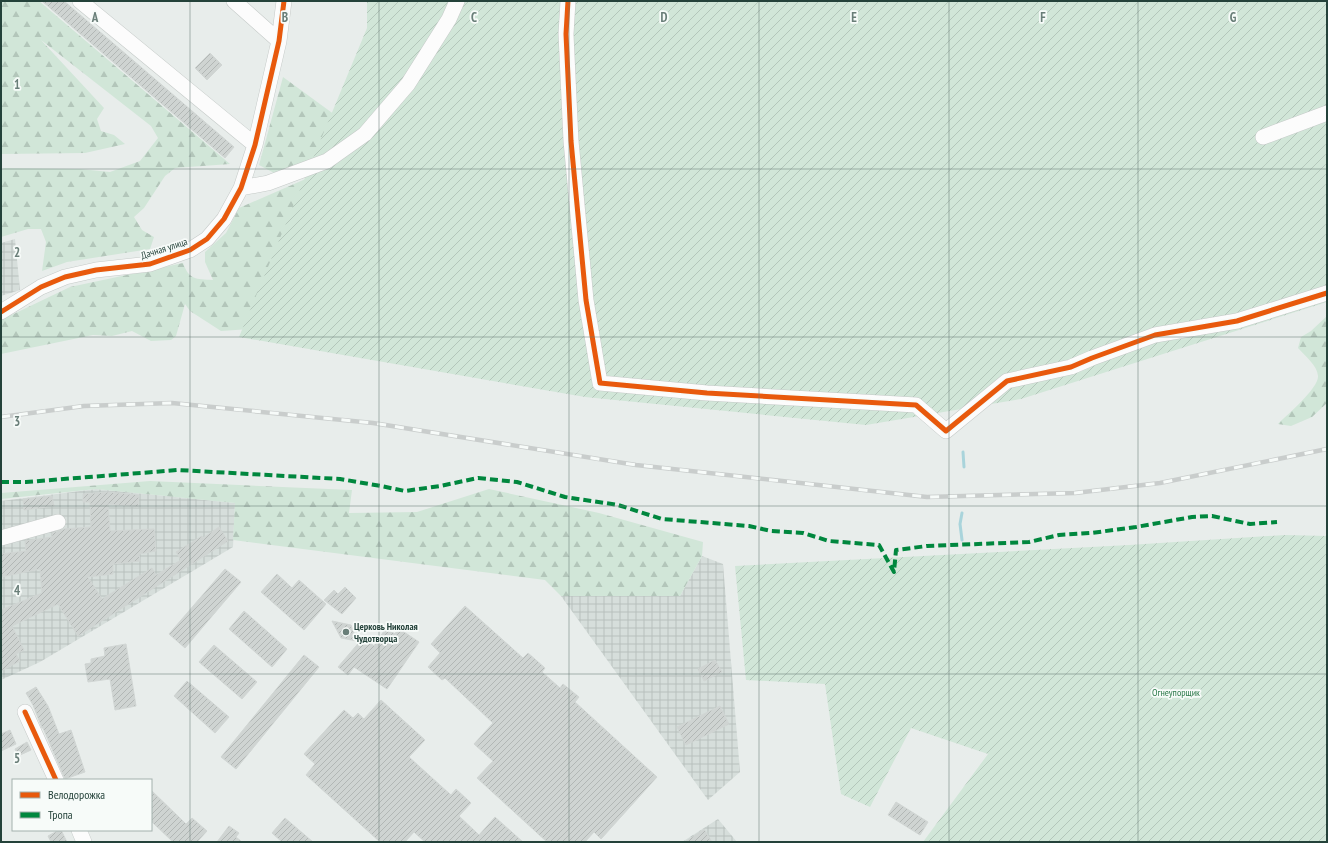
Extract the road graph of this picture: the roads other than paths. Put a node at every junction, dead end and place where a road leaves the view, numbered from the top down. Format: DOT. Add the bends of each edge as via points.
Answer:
graph roads {
  1 [pos="80,1"];
  2 [pos="234,1"];
  3 [pos="284,1"];
  4 [pos="457,1"];
  5 [pos="568,1"];
  6 [pos="279,41"];
  7 [pos="1327,113"];
  8 [pos="1263,137"];
  9 [pos="255,145"];
  10 [pos="241,188"];
  11 [pos="1327,293"];
  12 [pos="1,312"];
  13 [pos="58,522"];
  14 [pos="1,538"];
  15 [pos="25,712"];
  16 [pos="56,779"];
  17 [pos="78,831"];
  18 [pos="84,842"];
  1 -- 9 [label="street"];
  2 -- 6 [label="street"];
  3 -- 6 [label="street, Дачная улица"];
  4 -- 10 [label="street" via="449,20 408,84 365,134 327,161 268,183"];
  5 -- 11 [label="street" via="566,34 571,141 586,300 600,383 707,393 916,404 946,431 1007,381 1071,367 1155,335 1237,321"];
  6 -- 9 [label="street, Дачная улица"];
  7 -- 8 [label="street"];
  9 -- 10 [label="street, Дачная улица"];
  10 -- 12 [label="street, Дачная улица" via="224,219 207,239 190,250 150,264 96,270 65,277"];
  13 -- 14 [label="street"];
  15 -- 16 [label="street"];
  17 -- 18 [label="street"];
}
